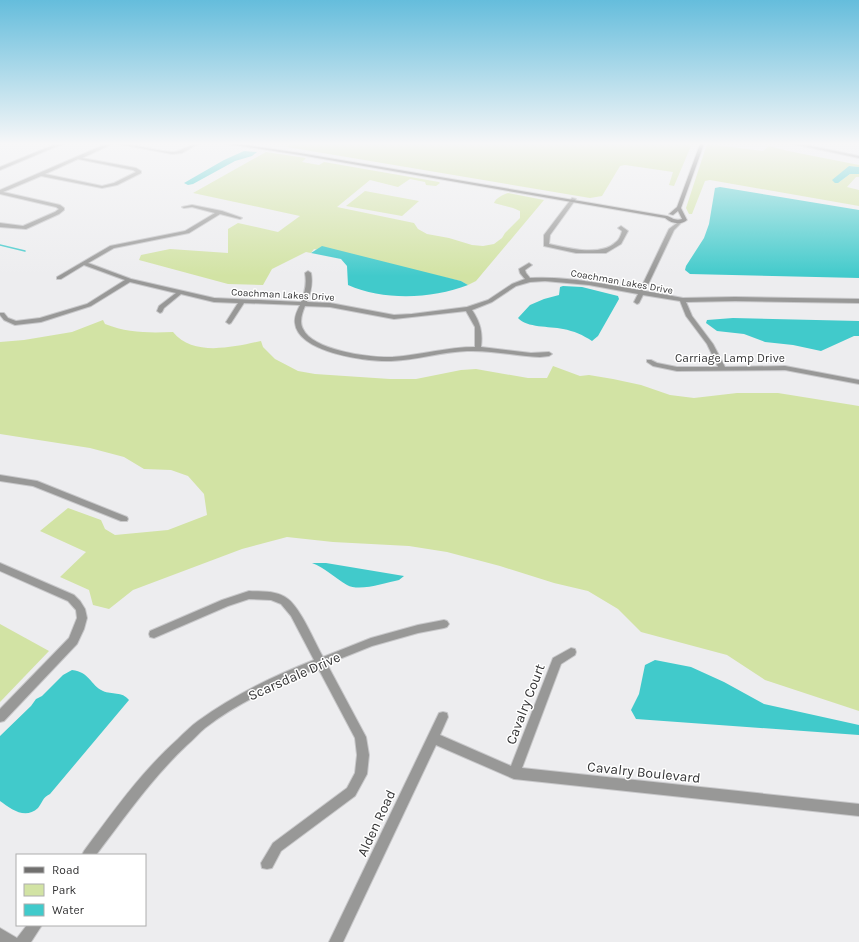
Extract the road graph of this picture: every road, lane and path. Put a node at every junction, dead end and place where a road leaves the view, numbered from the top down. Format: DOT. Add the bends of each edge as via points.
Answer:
graph roads {
  1 [pos="11,188"];
  2 [pos="502,188"];
  3 [pos="506,188"];
  4 [pos="686,188"];
  5 [pos="0,193"];
  6 [pos="573,200"];
  7 [pos="184,207"];
  8 [pos="679,208"];
  9 [pos="220,212"];
  10 [pos="670,217"];
  11 [pos="240,218"];
  12 [pos="682,218"];
  13 [pos="0,225"];
  14 [pos="621,228"];
  15 [pos="672,229"];
  16 [pos="84,263"];
  17 [pos="529,265"];
  18 [pos="308,273"];
  19 [pos="59,278"];
  20 [pos="129,280"];
  21 [pos="530,280"];
  22 [pos="642,292"];
  23 [pos="180,293"];
  24 [pos="683,300"];
  25 [pos="859,301"];
  26 [pos="242,302"];
  27 [pos="637,302"];
  28 [pos="303,303"];
  29 [pos="468,309"];
  30 [pos="160,311"];
  31 [pos="2,314"];
  32 [pos="229,322"];
  33 [pos="478,349"];
  34 [pos="550,354"];
  35 [pos="649,361"];
  36 [pos="722,368"];
  37 [pos="859,382"];
  38 [pos="0,478"];
  39 [pos="124,519"];
  40 [pos="0,567"];
  41 [pos="444,624"];
  42 [pos="154,634"];
  43 [pos="571,652"];
  44 [pos="320,664"];
  45 [pos="0,717"];
  46 [pos="442,717"];
  47 [pos="433,738"];
  48 [pos="514,773"];
  49 [pos="859,810"];
  50 [pos="89,854"];
  51 [pos="267,863"];
  52 [pos="34,926"];
  53 [pos="0,935"];
  54 [pos="12,942"];
  55 [pos="22,942"];
  56 [pos="336,942"];
  1 -- 5 [label="street"];
  2 -- 6 [label="street"];
  3 -- 6 [label="street"];
  4 -- 8 [label="street"];
  5 -- 13 [label="street" via="62,209 24,228"];
  6 -- 10 [label="street"];
  6 -- 14 [label="street" via="546,235 546,245 576,251 606,251 619,243 626,231"];
  7 -- 9 [label="street" via="192,206"];
  8 -- 10 [label="street"];
  8 -- 12 [label="street"];
  9 -- 11 [label="street"];
  9 -- 16 [label="street" via="188,232 112,247"];
  10 -- 12 [label="street"];
  10 -- 15 [label="street"];
  12 -- 15 [label="street"];
  15 -- 22 [label="street"];
  16 -- 19 [label="street"];
  16 -- 20 [label="street, Coachman Lakes Drive"];
  17 -- 21 [label="street" via="522,269"];
  18 -- 28 [label="street" via="311,281"];
  20 -- 23 [label="street, Coachman Lakes Drive"];
  20 -- 31 [label="street" via="89,305 40,320 15,323"];
  21 -- 22 [label="street, Coachman Lakes Drive" via="566,279"];
  21 -- 29 [label="street, Coachman Lakes Drive" via="514,285 490,301"];
  22 -- 24 [label="street, Coachman Lakes Drive"];
  22 -- 27 [label="street"];
  23 -- 26 [label="street, Coachman Lakes Drive" via="214,300"];
  23 -- 30 [label="street" via="161,307"];
  24 -- 25 [label="street, Coachman Lakes Drive"];
  24 -- 36 [label="street" via="690,320 705,337"];
  26 -- 28 [label="street, Coachman Lakes Drive"];
  26 -- 32 [label="street"];
  28 -- 29 [label="street, Coachman Lakes Drive" via="394,316"];
  28 -- 33 [label="street" via="297,321 300,331 308,340 338,353 391,359"];
  29 -- 33 [label="street" via="479,326"];
  33 -- 34 [label="street" via="539,356"];
  35 -- 36 [label="street, Carriage Lamp Drive" via="655,365 678,369"];
  36 -- 37 [label="street, Carriage Lamp Drive" via="785,368"];
  38 -- 39 [label="street" via="34,483"];
  40 -- 45 [label="street" via="71,598 78,604 83,615 73,641"];
  41 -- 44 [label="street, Scarsdale Drive" via="371,642"];
  42 -- 44 [label="street" via="249,595 272,596 284,602 294,613"];
  43 -- 48 [label="street, Cavalry Court" via="557,661"];
  44 -- 50 [label="street, Scarsdale Drive" via="273,682 201,725 165,758 143,783"];
  44 -- 51 [label="street" via="360,737 363,755 361,774 352,792 276,847"];
  46 -- 47 [label="street, Alden Road"];
  47 -- 48 [label="street, Cavalry Boulevard"];
  47 -- 56 [label="street, Alden Road"];
  48 -- 49 [label="street, Cavalry Boulevard"];
  52 -- 55 [label="street"];
  53 -- 54 [label="street"];
}
